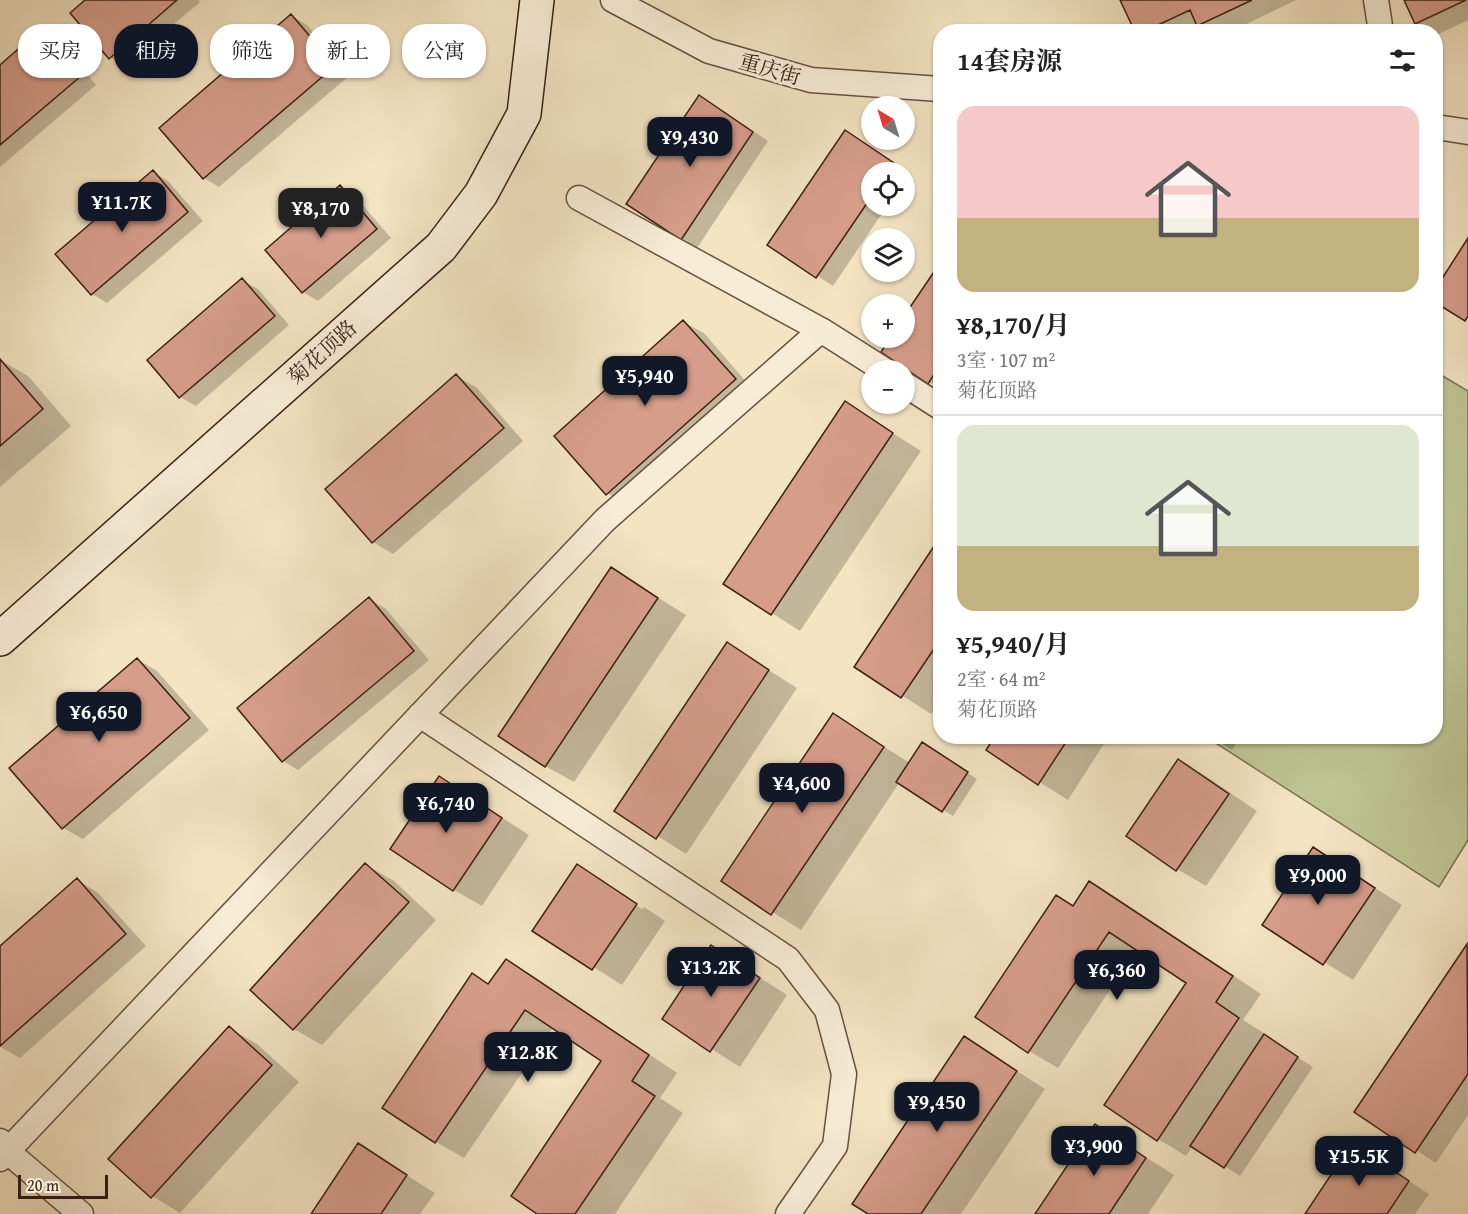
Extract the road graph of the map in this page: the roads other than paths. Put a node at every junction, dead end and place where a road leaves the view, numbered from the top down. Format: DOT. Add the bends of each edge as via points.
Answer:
graph roads {
  1 [pos="537,0"];
  2 [pos="613,0"];
  3 [pos="1376,0"];
  4 [pos="1380,24"];
  5 [pos="933,89"];
  6 [pos="1443,128"];
  7 [pos="1468,132"];
  8 [pos="579,198"];
  9 [pos="821,330"];
  10 [pos="868,360"];
  11 [pos="915,391"];
  12 [pos="933,403"];
  13 [pos="0,639"];
  14 [pos="420,715"];
  15 [pos="3,1151"];
  16 [pos="81,1214"];
  17 [pos="788,1214"];
  1 -- 13 [label="street, 菊花顶路" via="524,114 481,194 441,247"];
  2 -- 5 [label="street, 重庆街" via="709,51 811,80"];
  3 -- 4 [label="street"];
  6 -- 7 [label="street"];
  8 -- 9 [label="street"];
  9 -- 10 [label="street"];
  9 -- 14 [label="street" via="605,519"];
  11 -- 12 [label="street"];
  14 -- 15 [label="street"];
  14 -- 17 [label="street" via="788,959 827,1010 844,1074 835,1146"];
  15 -- 16 [label="street"];
}
